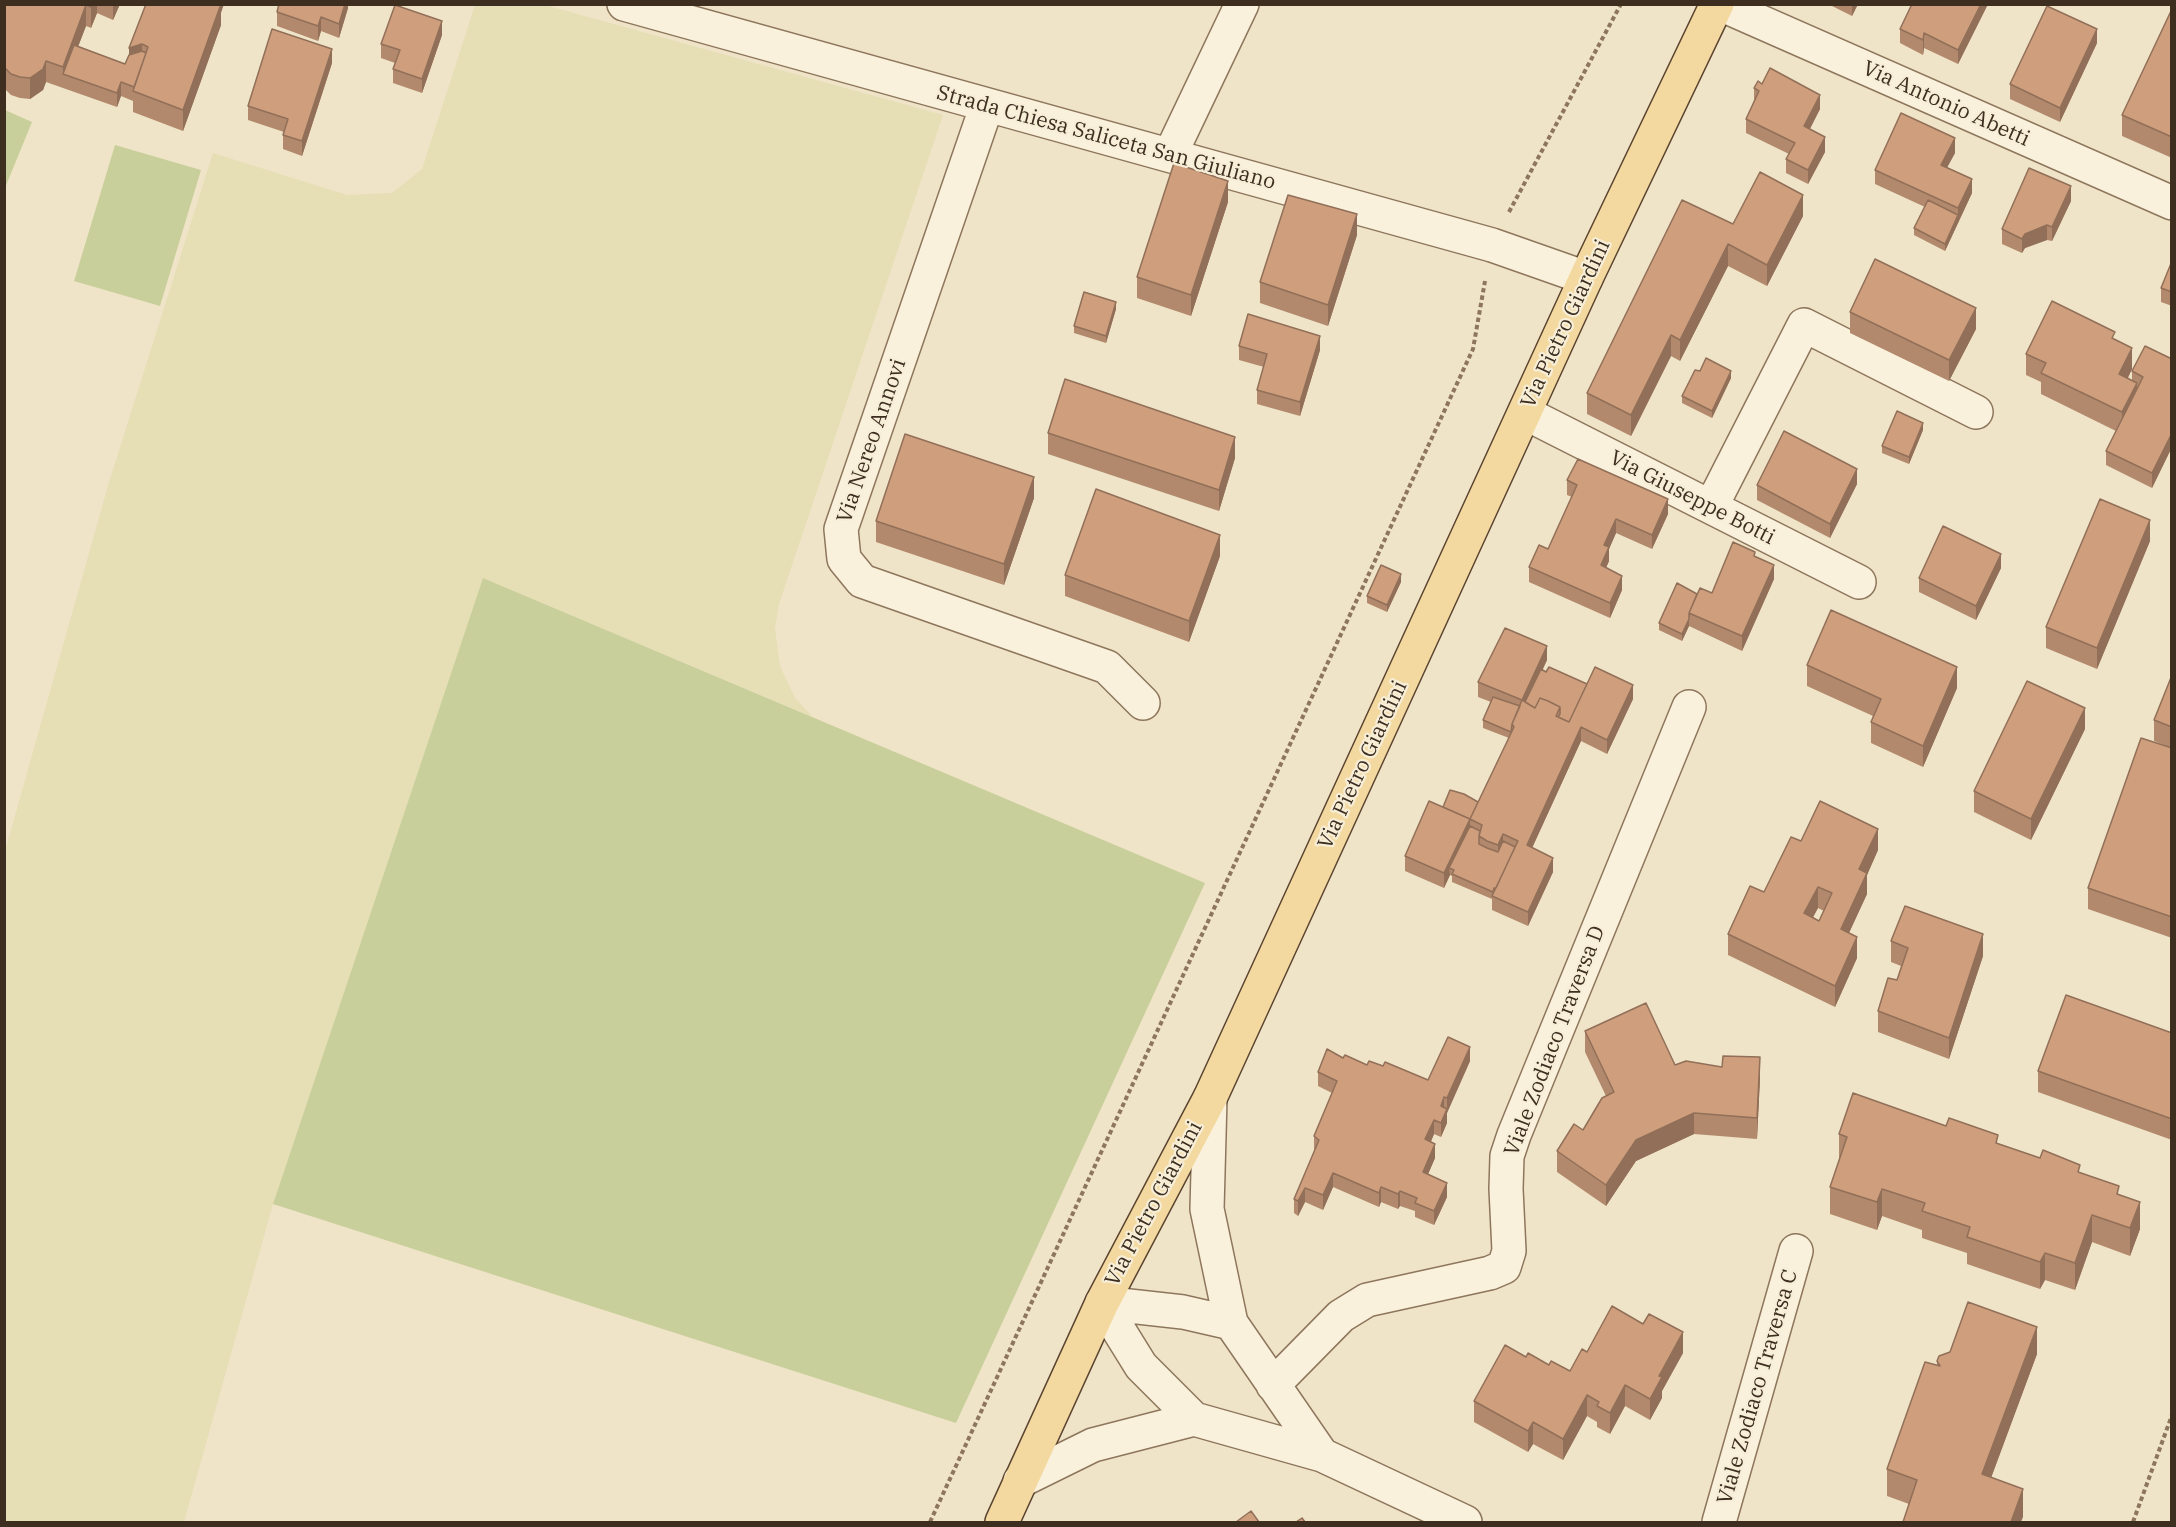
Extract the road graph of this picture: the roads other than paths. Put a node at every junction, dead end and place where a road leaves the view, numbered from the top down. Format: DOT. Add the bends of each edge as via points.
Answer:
graph roads {
  1 [pos="624,4"];
  2 [pos="1242,4"];
  3 [pos="1719,4"];
  4 [pos="987,105"];
  5 [pos="1170,155"];
  6 [pos="2172,203"];
  7 [pos="1586,278"];
  8 [pos="1976,412"];
  9 [pos="1525,413"];
  10 [pos="1711,507"];
  11 [pos="1859,582"];
  12 [pos="1143,703"];
  13 [pos="1689,707"];
  14 [pos="1210,1098"];
  15 [pos="1796,1251"];
  16 [pos="1102,1303"];
  17 [pos="1231,1323"];
  18 [pos="1273,1385"];
  19 [pos="1194,1419"];
  20 [pos="1322,1455"];
  21 [pos="1020,1481"];
  22 [pos="1002,1522"];
  23 [pos="1465,1522"];
  24 [pos="1719,1522"];
  1 -- 4 [label="street, Strada Chiesa Saliceta San Giuliano"];
  2 -- 5 [label="street"];
  3 -- 6 [label="street, Via Antonio Abetti"];
  3 -- 7 [label="main road, Via Pietro Giardini"];
  4 -- 5 [label="street, Strada Chiesa Saliceta San Giuliano"];
  4 -- 12 [label="street, Via Nereo Annovi" via="841,529 844,559 862,581 1107,668"];
  5 -- 7 [label="street, Strada Chiesa Saliceta San Giuliano" via="1492,245"];
  7 -- 9 [label="main road, Via Pietro Giardini"];
  8 -- 10 [label="street" via="1804,325"];
  9 -- 10 [label="street, Via Giuseppe Botti"];
  9 -- 14 [label="main road, Via Pietro Giardini"];
  10 -- 11 [label="street, Via Giuseppe Botti"];
  13 -- 18 [label="street, Viale Zodiaco Traversa D" via="1507,1156 1509,1251 1504,1267 1366,1300 1341,1316"];
  14 -- 16 [label="main road, Via Pietro Giardini"];
  14 -- 17 [label="street" via="1207,1209"];
  15 -- 24 [label="street, Viale Zodiaco Traversa C"];
  16 -- 17 [label="street" via="1183,1312"];
  16 -- 19 [label="street" via="1141,1366"];
  16 -- 21 [label="main road, Via Pietro Giardini"];
  17 -- 18 [label="street"];
  18 -- 20 [label="street"];
  19 -- 20 [label="street"];
  19 -- 21 [label="street" via="1093,1445"];
  20 -- 23 [label="street"];
  21 -- 22 [label="main road, Via Pietro Giardini"];
}
